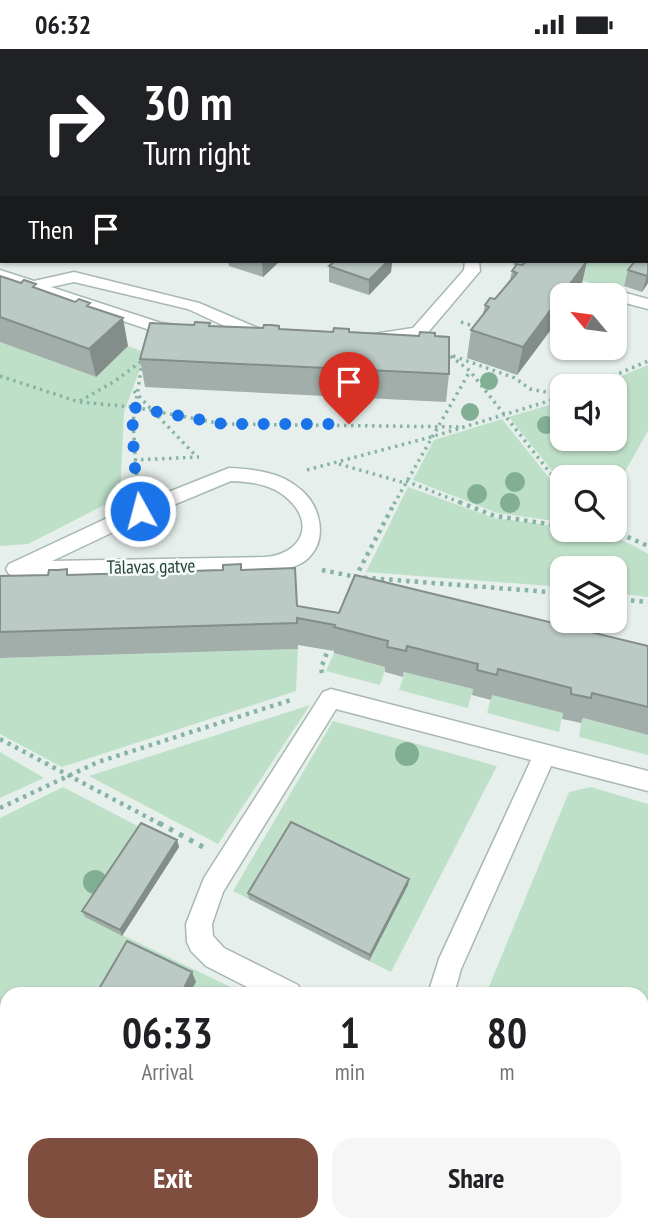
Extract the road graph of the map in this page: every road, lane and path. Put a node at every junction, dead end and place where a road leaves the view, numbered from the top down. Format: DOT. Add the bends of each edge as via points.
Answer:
graph roads {
  1 [pos="472,263"];
  2 [pos="514,263"];
  3 [pos="539,270"];
  4 [pos="0,275"];
  5 [pos="34,286"];
  6 [pos="627,298"];
  7 [pos="648,304"];
  8 [pos="451,318"];
  9 [pos="483,330"];
  10 [pos="419,332"];
  11 [pos="368,337"];
  12 [pos="448,354"];
  13 [pos="648,361"];
  14 [pos="470,371"];
  15 [pos="618,374"];
  16 [pos="0,376"];
  17 [pos="134,391"];
  18 [pos="550,394"];
  19 [pos="550,400"];
  20 [pos="79,402"];
  21 [pos="132,407"];
  22 [pos="153,411"];
  23 [pos="503,415"];
  24 [pos="438,426"];
  25 [pos="464,427"];
  26 [pos="431,437"];
  27 [pos="336,463"];
  28 [pos="550,473"];
  29 [pos="229,474"];
  30 [pos="269,479"];
  31 [pos="406,482"];
  32 [pos="140,511"];
  33 [pos="550,524"];
  34 [pos="627,537"];
  35 [pos="648,546"];
  36 [pos="285,562"];
  37 [pos="12,568"];
  38 [pos="356,577"];
  39 [pos="351,589"];
  40 [pos="550,592"];
  41 [pos="627,600"];
  42 [pos="648,602"];
  43 [pos="331,698"];
  44 [pos="0,739"];
  45 [pos="545,754"];
  46 [pos="68,776"];
  47 [pos="648,781"];
  48 [pos="0,808"];
  49 [pos="228,861"];
  50 [pos="275,987"];
  51 [pos="443,987"];
  1 -- 10 [label="street" via="472,271"];
  2 -- 3 [label="path"];
  4 -- 5 [label="street"];
  5 -- 5 [label="street" via="74,277 193,306 259,332 159,328"];
  6 -- 7 [label="street"];
  8 -- 9 [label="path"];
  10 -- 11 [label="street"];
  10 -- 12 [label="path"];
  12 -- 14 [label="path"];
  12 -- 18 [label="path"];
  13 -- 15 [label="path"];
  14 -- 23 [label="path"];
  14 -- 24 [label="path"];
  16 -- 20 [label="path"];
  17 -- 20 [label="path" via="144,360"];
  17 -- 21 [label="path"];
  17 -- 22 [label="path"];
  19 -- 23 [label="path"];
  20 -- 21 [label="path"];
  21 -- 22 [label="path"];
  21 -- 32 [label="path"];
  22 -- 24 [label="path" via="223,424"];
  22 -- 29 [label="path" via="196,456"];
  23 -- 25 [label="path"];
  23 -- 28 [label="path"];
  24 -- 25 [label="path"];
  24 -- 26 [label="path"];
  25 -- 26 [label="path"];
  26 -- 27 [label="path"];
  26 -- 31 [label="path"];
  27 -- 30 [label="path"];
  27 -- 31 [label="path"];
  29 -- 30 [label="street"];
  29 -- 32 [label="street"];
  30 -- 36 [label="street" via="289,489 311,519 309,538 301,552"];
  31 -- 33 [label="path" via="495,516"];
  31 -- 38 [label="path"];
  32 -- 37 [label="street"];
  34 -- 35 [label="path"];
  36 -- 37 [label="street, Tālavas gatve"];
  36 -- 38 [label="path"];
  38 -- 39 [label="path"];
  38 -- 40 [label="path"];
  41 -- 42 [label="path"];
  43 -- 45 [label="street"];
  43 -- 46 [label="path" via="309,695 98,762"];
  43 -- 49 [label="street"];
  44 -- 46 [label="path"];
  45 -- 47 [label="street"];
  45 -- 51 [label="street"];
  46 -- 48 [label="path"];
  46 -- 49 [label="path"];
  49 -- 50 [label="street" via="199,924 200,942 215,957"];
}
